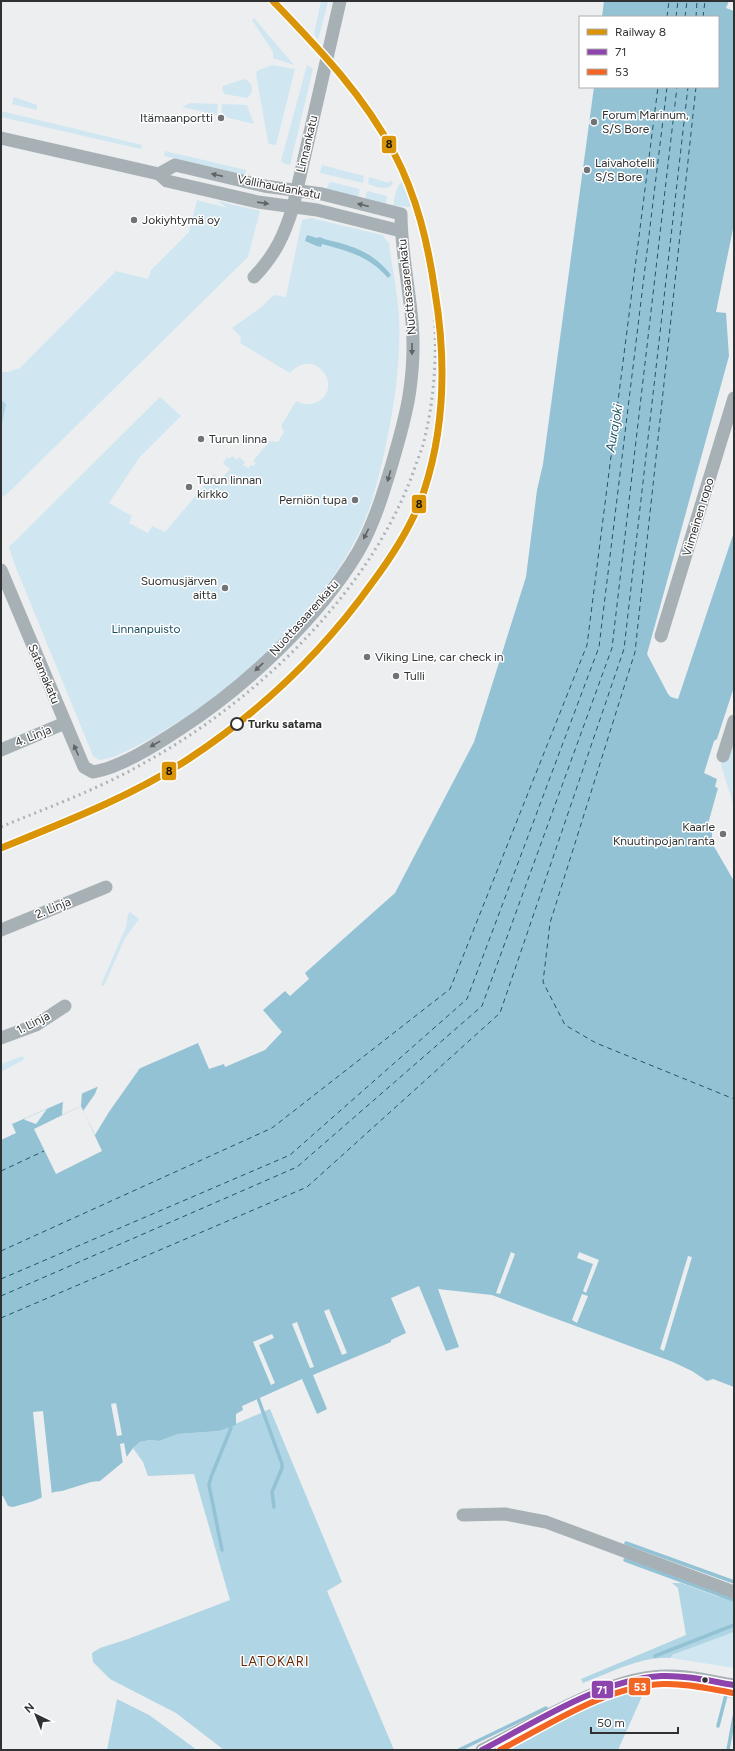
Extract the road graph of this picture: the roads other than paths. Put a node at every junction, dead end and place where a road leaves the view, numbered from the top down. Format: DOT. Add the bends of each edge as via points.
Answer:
graph roads {
  1 [pos="340,1"];
  2 [pos="1,137"];
  3 [pos="159,174"];
  4 [pos="297,191"];
  5 [pos="293,207"];
  6 [pos="401,214"];
  7 [pos="401,231"];
  8 [pos="254,277"];
  9 [pos="734,398"];
  10 [pos="1,570"];
  11 [pos="661,636"];
  12 [pos="734,721"];
  13 [pos="65,723"];
  14 [pos="1,750"];
  15 [pos="723,756"];
  16 [pos="93,772"];
  17 [pos="106,887"];
  18 [pos="1,930"];
  19 [pos="65,1006"];
  20 [pos="1,1038"];
  21 [pos="463,1515"];
  22 [pos="734,1592"];
  23 [pos="734,1685"];
  24 [pos="482,1750"];
  1 -- 4 [label="street, Linnankatu"];
  2 -- 3 [label="street, Vallihaudankatu"];
  4 -- 3 [label="street, Vallihaudankatu, one-way" via="175,165"];
  3 -- 5 [label="street, Vallihaudankatu, one-way" via="168,181 258,202"];
  4 -- 5 [label="street, Linnankatu"];
  6 -- 4 [label="street, Vallihaudankatu, one-way" via="322,194"];
  5 -- 7 [label="street, Vallihaudankatu" via="317,210"];
  5 -- 8 [label="street, Linnankatu" via="276,250"];
  6 -- 7 [label="street, Nuottasaarenkatu"];
  7 -- 16 [label="street, Nuottasaarenkatu, one-way" via="412,324 410,388 404,421 378,510 358,551 327,597 234,691 167,737 104,770"];
  9 -- 11 [label="street, Viimeinen ropo"];
  10 -- 13 [label="street, Satamakatu"];
  12 -- 15 [label="street"];
  13 -- 14 [label="street, 4. Linja"];
  16 -- 13 [label="street, Satamakatu, one-way" via="84,767"];
  17 -- 18 [label="street, 2. Linja"];
  19 -- 20 [label="street, 1. Linja" via="36,1025"];
  21 -- 22 [label="street" via="505,1514 546,1522"];
  23 -- 24 [label="street" via="664,1676 630,1681 582,1700"];
}
